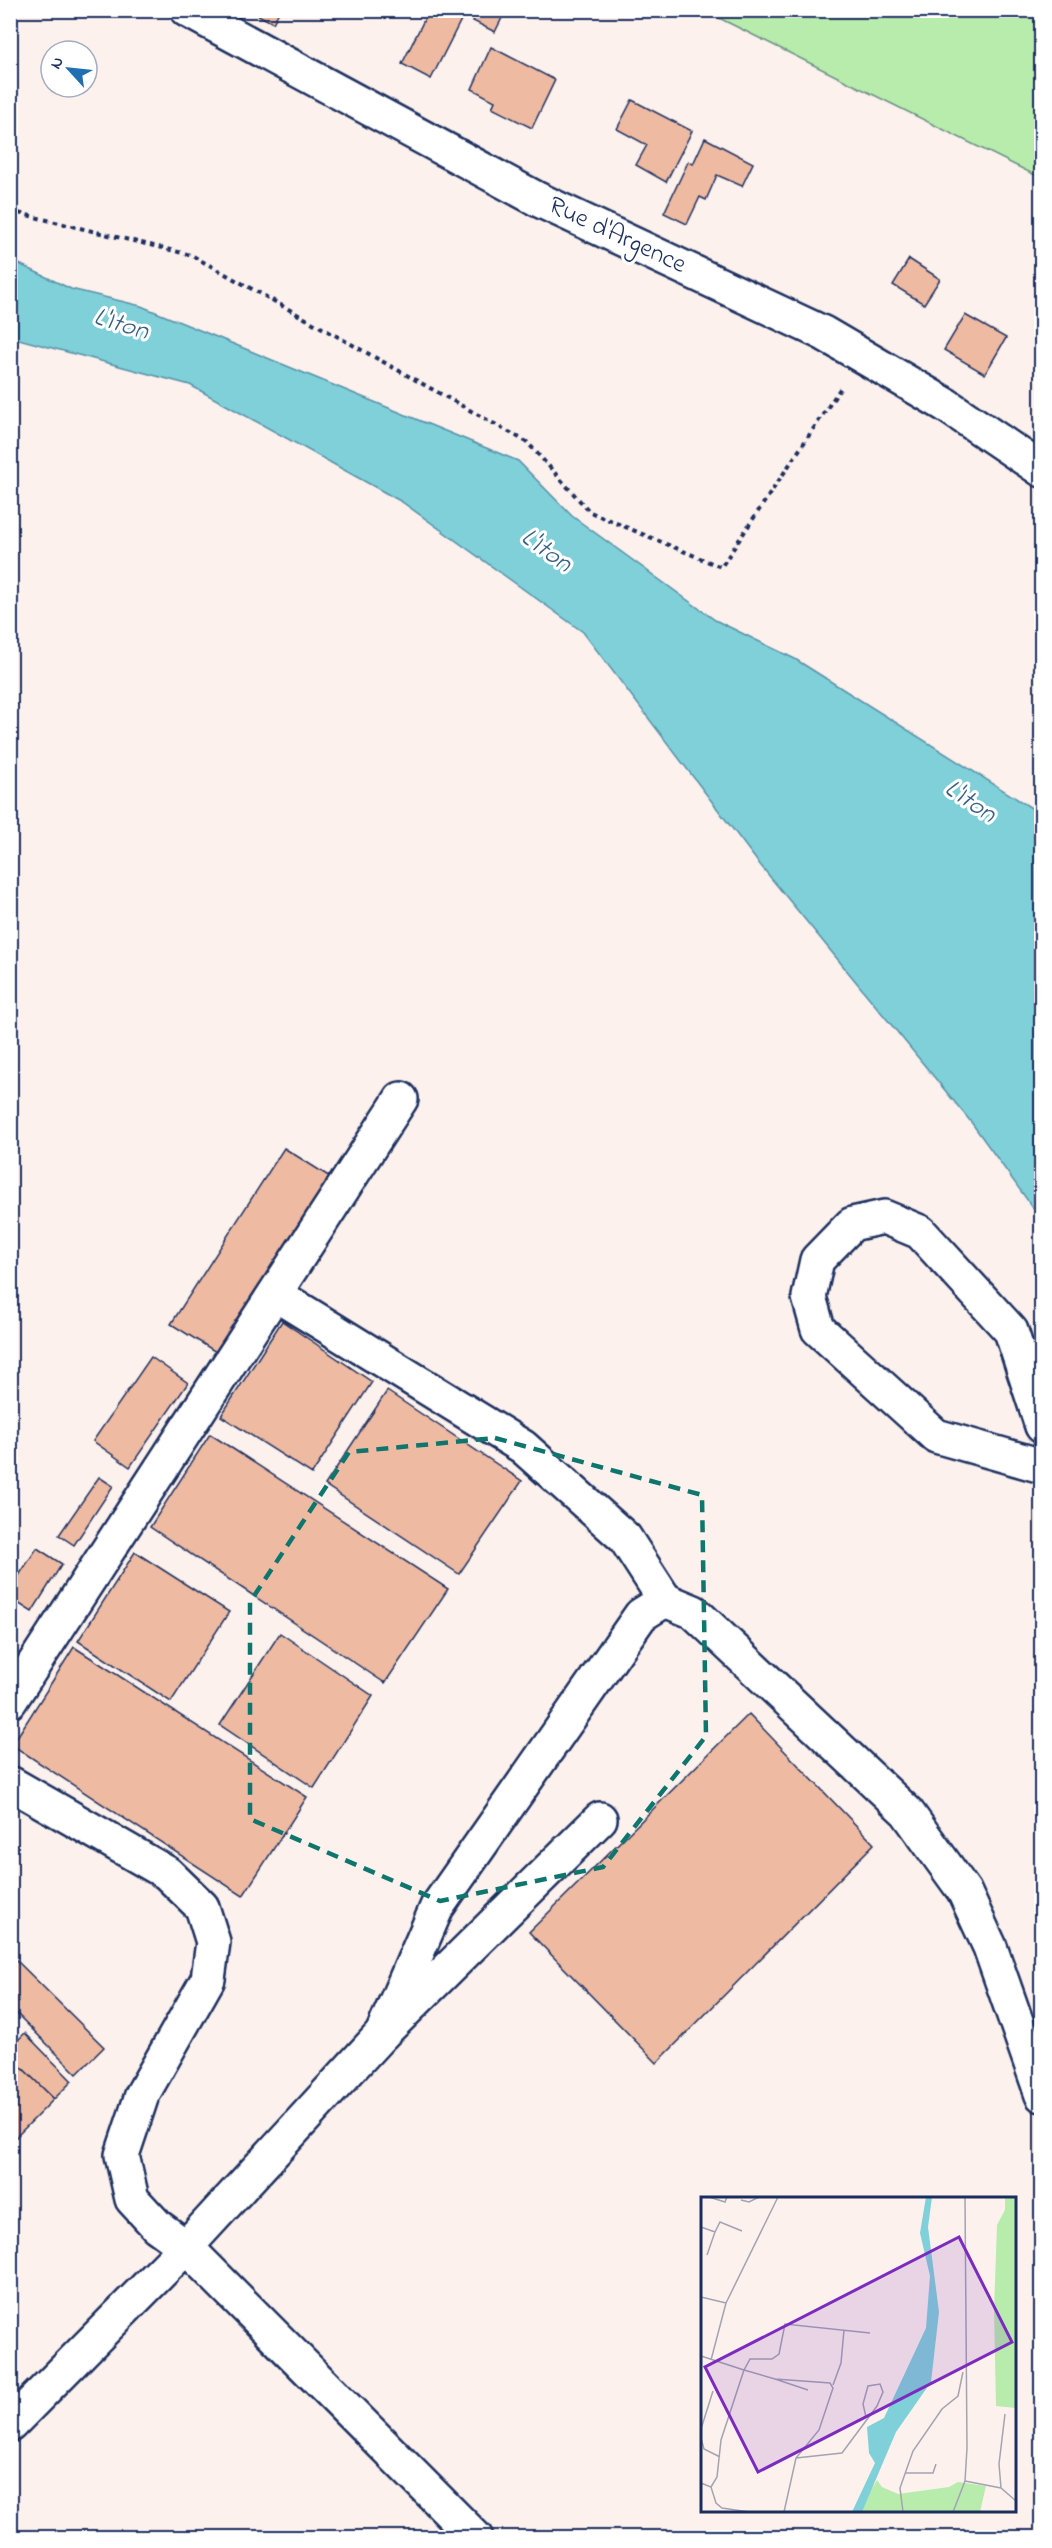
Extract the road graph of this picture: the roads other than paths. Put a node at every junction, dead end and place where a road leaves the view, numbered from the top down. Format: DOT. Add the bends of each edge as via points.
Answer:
graph roads {
  1 [pos="187,10"];
  2 [pos="1041,470"];
  3 [pos="400,1099"];
  4 [pos="275,1294"];
  5 [pos="1041,1426"];
  6 [pos="1041,1466"];
  7 [pos="665,1600"];
  8 [pos="10,1701"];
  9 [pos="10,1783"];
  10 [pos="600,1819"];
  11 [pos="382,2034"];
  12 [pos="1041,2095"];
  13 [pos="186,2247"];
  14 [pos="10,2425"];
  15 [pos="476,2538"];
  1 -- 2 [label="street, Rue d'Argence" via="537,199 823,333 946,405"];
  3 -- 4 [label="street"];
  4 -- 7 [label="street" via="523,1447 625,1539"];
  4 -- 8 [label="street"];
  5 -- 6 [label="street" via="1011,1331 920,1232 884,1217 852,1224 817,1260 809,1297 818,1329 936,1436"];
  7 -- 11 [label="street" via="640,1615 437,1907"];
  7 -- 12 [label="street" via="694,1612 907,1812 964,1891 990,1947"];
  9 -- 13 [label="street" via="167,1873 201,1907 213,1942 208,1979 142,2095 122,2155 132,2199 157,2226"];
  10 -- 11 [label="street"];
  11 -- 13 [label="street"];
  13 -- 14 [label="street"];
  13 -- 15 [label="street"];
}
